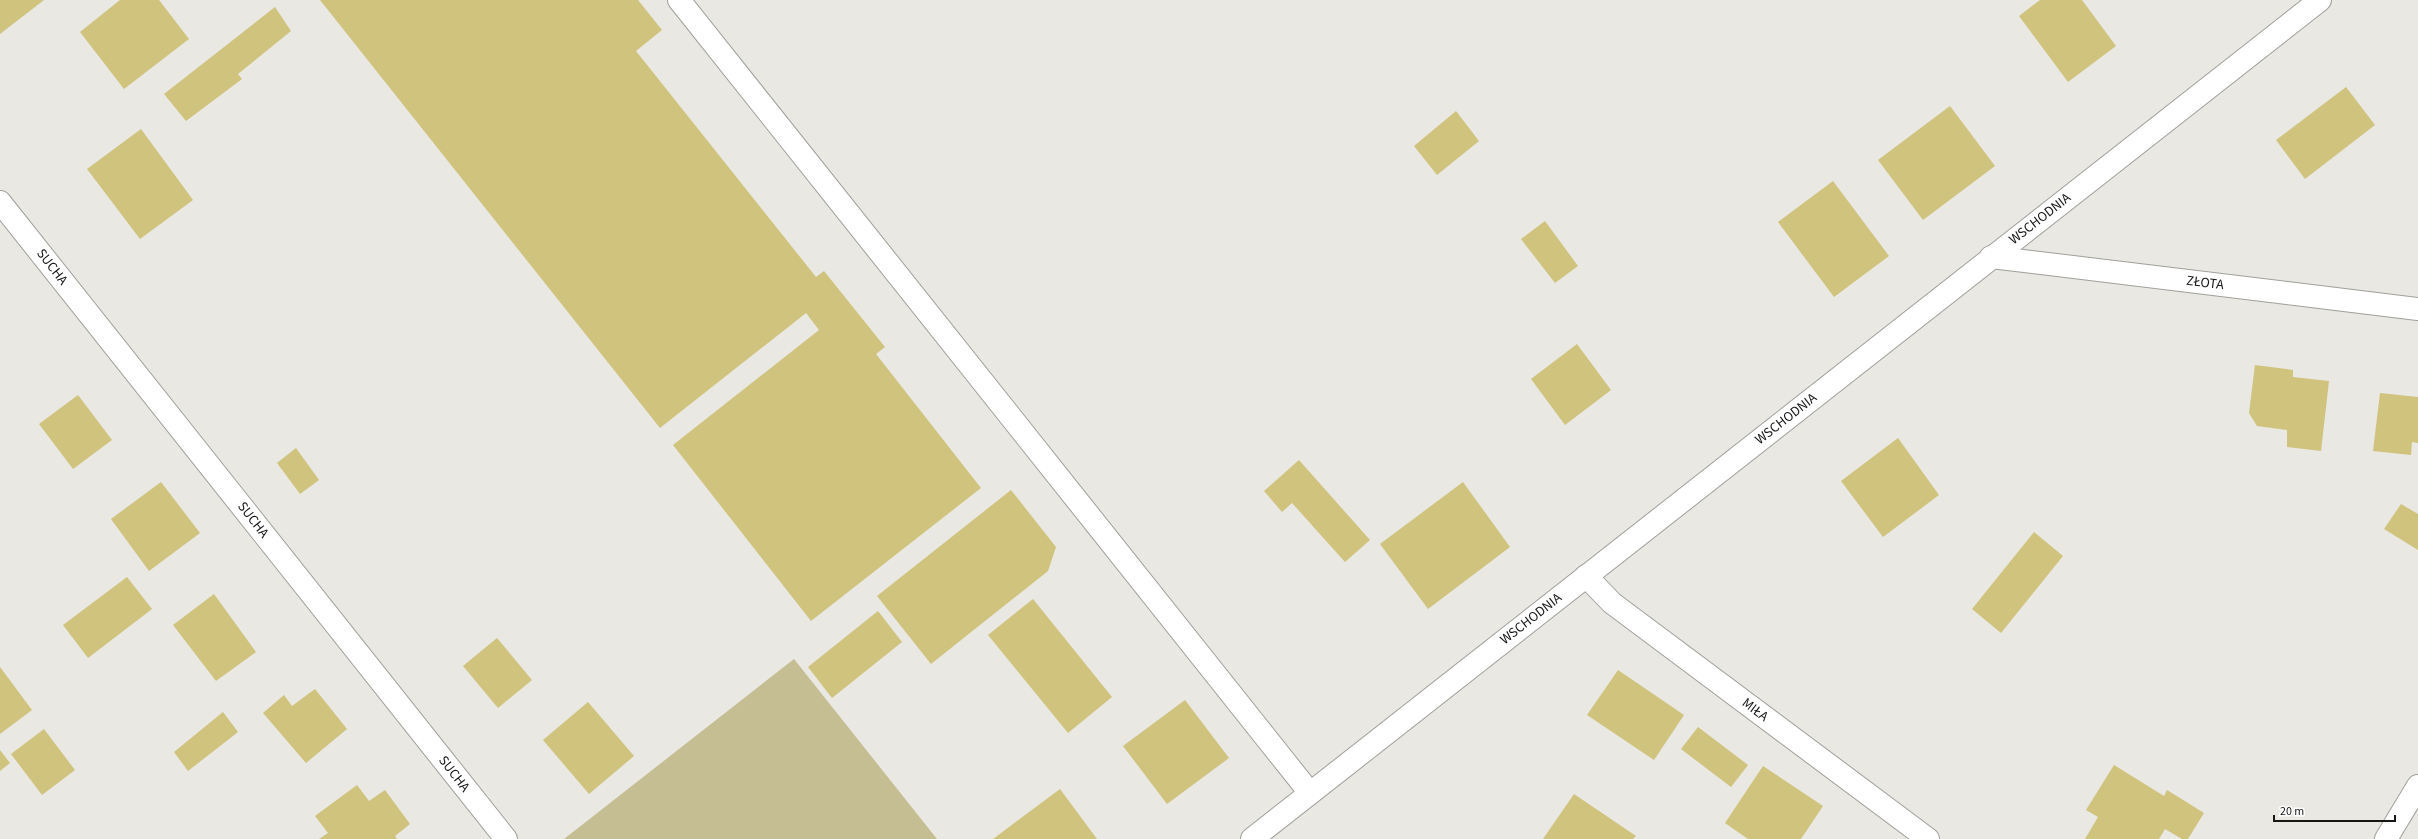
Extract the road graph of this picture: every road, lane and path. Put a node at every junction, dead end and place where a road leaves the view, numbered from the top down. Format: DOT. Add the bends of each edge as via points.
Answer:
graph roads {
  1 [pos="679,0"];
  2 [pos="2320,0"];
  3 [pos="0,202"];
  4 [pos="1992,257"];
  5 [pos="2418,309"];
  6 [pos="1586,576"];
  7 [pos="2418,786"];
  8 [pos="1310,793"];
  9 [pos="506,839"];
  10 [pos="1252,839"];
  11 [pos="1928,839"];
  12 [pos="2386,839"];
  1 -- 8 [label="street"];
  2 -- 4 [label="street, WSCHODNIA"];
  3 -- 9 [label="street, SUCHA"];
  4 -- 5 [label="street, ZŁOTA"];
  4 -- 6 [label="street, WSCHODNIA"];
  6 -- 8 [label="street, WSCHODNIA"];
  6 -- 11 [label="street, MIŁA" via="1612,603"];
  7 -- 12 [label="street"];
  8 -- 10 [label="street, WSCHODNIA"];
}
